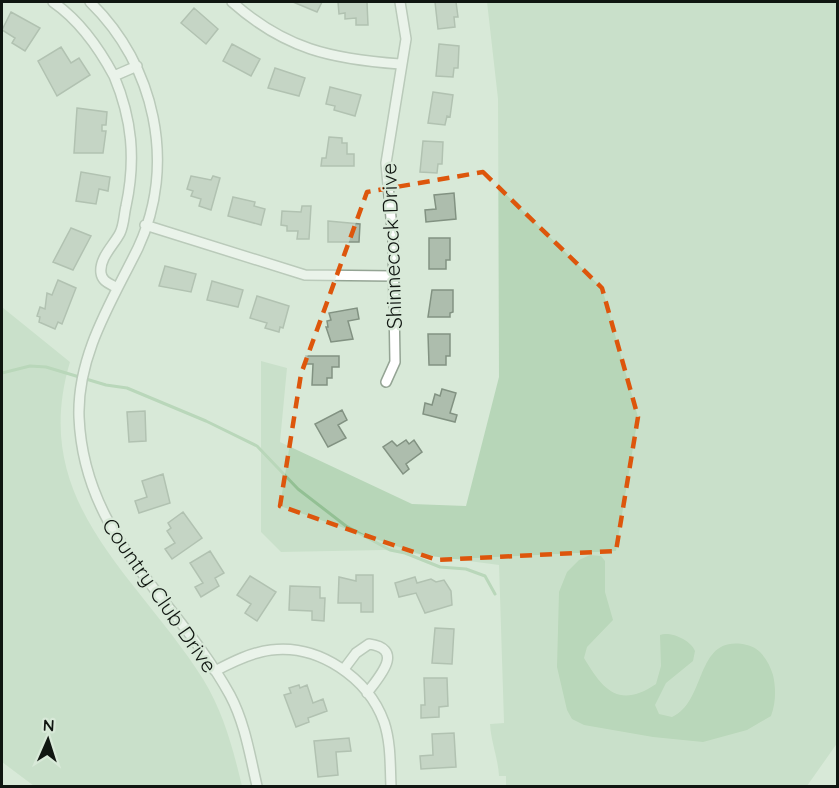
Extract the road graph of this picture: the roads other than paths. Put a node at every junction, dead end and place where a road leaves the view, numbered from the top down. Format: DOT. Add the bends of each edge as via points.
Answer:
graph roads {
  1 [pos="53,2"];
  2 [pos="90,2"];
  3 [pos="232,2"];
  4 [pos="400,2"];
  5 [pos="400,64"];
  6 [pos="137,66"];
  7 [pos="114,76"];
  8 [pos="146,225"];
  9 [pos="394,276"];
  10 [pos="117,288"];
  11 [pos="386,382"];
  12 [pos="344,669"];
  13 [pos="215,671"];
  14 [pos="367,693"];
  15 [pos="257,786"];
  16 [pos="392,786"];
  1 -- 7 [label="street" via="98,47"];
  2 -- 6 [label="street, Country Club Drive" via="120,35"];
  3 -- 5 [label="street" via="258,24 300,47 361,61"];
  4 -- 5 [label="street, Shinnecock Drive" via="406,39"];
  5 -- 9 [label="street, Shinnecock Drive" via="387,163"];
  6 -- 7 [label="street"];
  6 -- 8 [label="street, Country Club Drive" via="149,96 158,150"];
  7 -- 10 [label="street" via="126,104 132,156 121,231 106,255 101,275"];
  8 -- 9 [label="street" via="305,275"];
  8 -- 10 [label="street, Country Club Drive"];
  9 -- 11 [label="street, Shinnecock Drive" via="395,362"];
  10 -- 13 [label="street, Country Club Drive" via="94,336 81,388 79,415 87,472 106,522"];
  12 -- 13 [label="street" via="308,653 270,650"];
  12 -- 14 [label="street"];
  12 -- 14 [label="street" via="369,644 378,645 386,653 386,669"];
  13 -- 15 [label="street, Country Club Drive" via="243,730"];
  14 -- 16 [label="street" via="387,734"];
}
